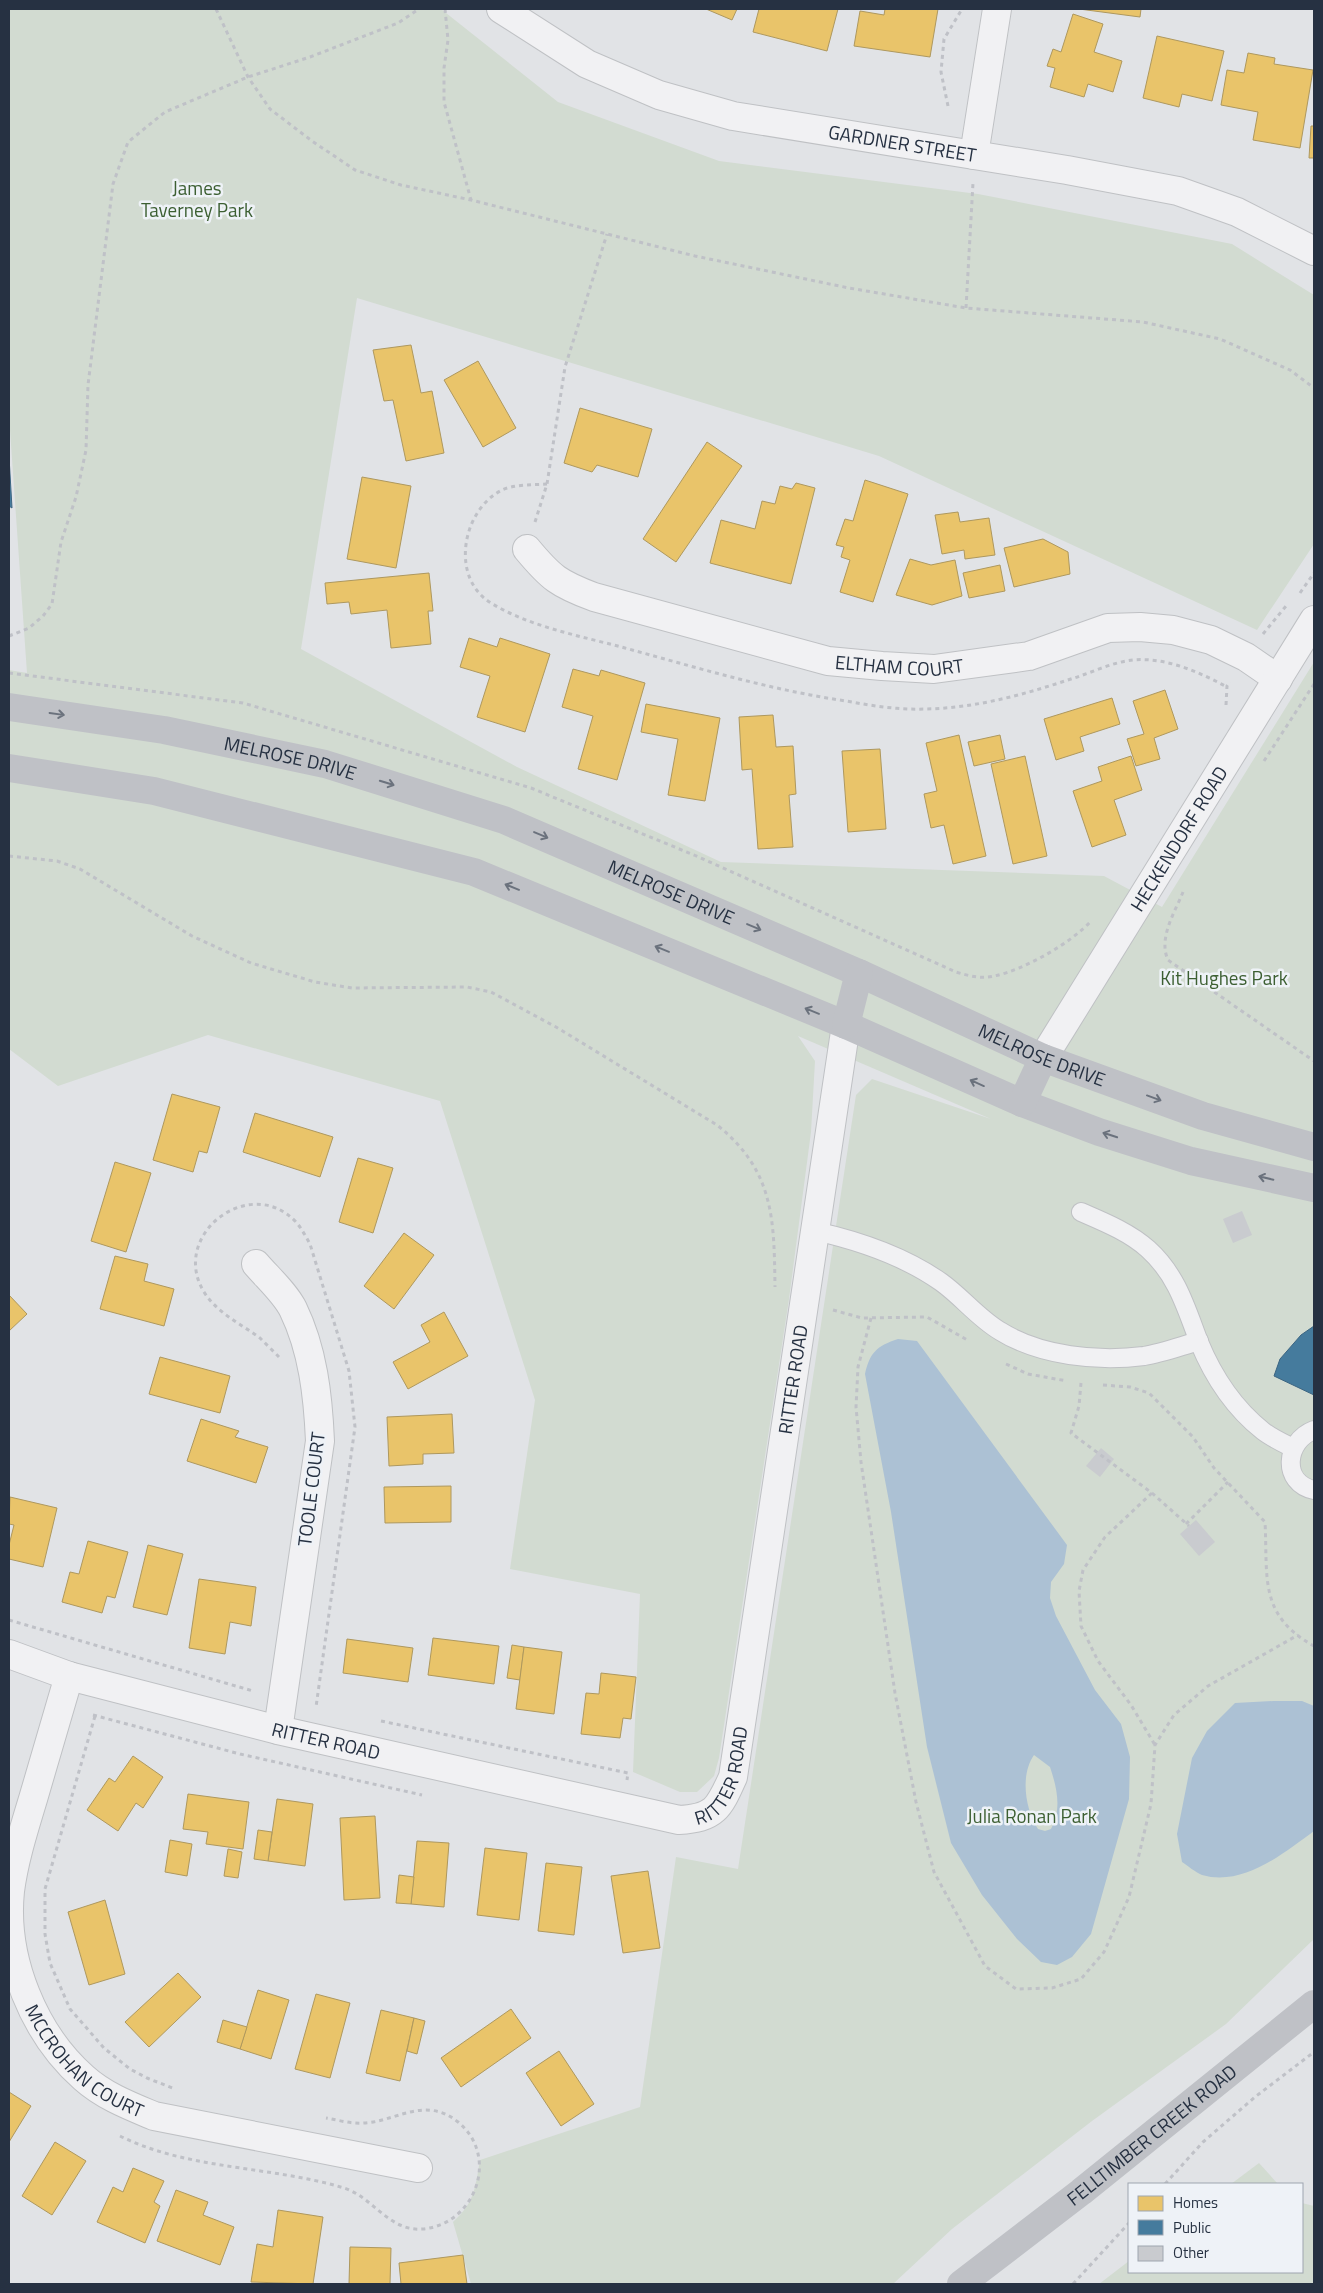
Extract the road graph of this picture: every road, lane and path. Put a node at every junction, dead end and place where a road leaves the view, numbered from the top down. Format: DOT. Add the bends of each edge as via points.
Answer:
graph roads {
  1 [pos="216,9"];
  2 [pos="419,9"];
  3 [pos="445,9"];
  4 [pos="501,9"];
  5 [pos="962,9"];
  6 [pos="997,9"];
  7 [pos="248,77"];
  8 [pos="948,106"];
  9 [pos="974,155"];
  10 [pos="471,200"];
  11 [pos="607,234"];
  12 [pos="1314,251"];
  13 [pos="966,308"];
  14 [pos="1314,388"];
  15 [pos="527,549"];
  16 [pos="1314,574"];
  17 [pos="1299,594"];
  18 [pos="1292,600"];
  19 [pos="1314,620"];
  20 [pos="9,636"];
  21 [pos="1246,658"];
  22 [pos="9,673"];
  23 [pos="1278,679"];
  24 [pos="1314,684"];
  25 [pos="9,707"];
  26 [pos="1225,712"];
  27 [pos="1260,766"];
  28 [pos="9,768"];
  29 [pos="9,856"];
  30 [pos="1184,890"];
  31 [pos="1096,916"];
  32 [pos="859,973"];
  33 [pos="846,1025"];
  34 [pos="1043,1058"];
  35 [pos="1314,1061"];
  36 [pos="1022,1103"];
  37 [pos="1314,1147"];
  38 [pos="1314,1188"];
  39 [pos="1082,1212"];
  40 [pos="816,1231"];
  41 [pos="256,1264"];
  42 [pos="804,1302"];
  43 [pos="871,1318"];
  44 [pos="1199,1341"];
  45 [pos="970,1342"];
  46 [pos="1003,1363"];
  47 [pos="1081,1383"];
  48 [pos="1091,1384"];
  49 [pos="1100,1384"];
  50 [pos="1314,1430"];
  51 [pos="1293,1448"];
  52 [pos="1228,1482"];
  53 [pos="1314,1490"];
  54 [pos="1152,1493"];
  55 [pos="9,1620"];
  56 [pos="1298,1634"];
  57 [pos="1314,1646"];
  58 [pos="9,1654"];
  59 [pos="69,1676"];
  60 [pos="282,1699"];
  61 [pos="326,1709"];
  62 [pos="95,1716"];
  63 [pos="374,1719"];
  64 [pos="278,1730"];
  65 [pos="1155,1745"];
  66 [pos="625,1808"];
  67 [pos="1314,2004"];
  68 [pos="1314,2052"];
  69 [pos="179,2090"];
  70 [pos="323,2117"];
  71 [pos="116,2134"];
  72 [pos="418,2168"];
  73 [pos="1166,2183"];
  74 [pos="1128,2225"];
  75 [pos="980,2274"];
  76 [pos="961,2284"];
  77 [pos="1073,2284"];
  1 -- 7 [label="path"];
  2 -- 7 [label="path" via="389,27"];
  3 -- 10 [label="path" via="448,40 444,102"];
  4 -- 9 [label="street, GARDNER STREET" via="587,64 659,95 733,116"];
  5 -- 8 [label="path" via="944,38 941,72"];
  6 -- 9 [label="street"];
  7 -- 10 [label="path" via="270,109 355,170 402,185"];
  7 -- 20 [label="path" via="165,112 128,142 113,184 89,377 86,450 62,542 52,604 29,628"];
  9 -- 12 [label="street, GARDNER STREET" via="1178,191 1237,212"];
  9 -- 13 [label="path"];
  10 -- 11 [label="path"];
  11 -- 13 [label="path" via="694,256"];
  11 -- 15 [label="path" via="564,367 547,484"];
  13 -- 14 [label="path" via="1143,322 1220,339 1290,370"];
  15 -- 21 [label="street, ELTHAM COURT" via="548,574 569,588 594,598 828,661 934,668 1029,656 1108,628 1140,627 1173,630 1211,640"];
  16 -- 17 [label="path"];
  18 -- 21 [label="path"];
  19 -- 23 [label="street, HECKENDORF ROAD"];
  21 -- 23 [label="street, ELTHAM COURT"];
  21 -- 26 [label="path" via="1227,686"];
  22 -- 31 [label="path" via="243,703 531,788 973,977 995,976 1059,947"];
  23 -- 34 [label="street, HECKENDORF ROAD"];
  24 -- 27 [label="path"];
  25 -- 32 [label="main road, MELROSE DRIVE, one-way" via="164,730 325,764 504,820"];
  33 -- 28 [label="main road, one-way" via="474,872 154,791"];
  29 -- 42 [label="path" via="57,861 80,869 192,936 251,963 315,982 352,988 468,987 491,992 556,1026 717,1125 735,1140 753,1162 764,1187 774,1248 775,1290 779,1296"];
  30 -- 35 [label="path" via="1167,930 1165,953 1168,960"];
  32 -- 33 [label="main road"];
  32 -- 34 [label="main road, MELROSE DRIVE"];
  36 -- 33 [label="main road, one-way"];
  33 -- 40 [label="street, RITTER ROAD"];
  34 -- 36 [label="main road"];
  34 -- 37 [label="main road, MELROSE DRIVE, one-way" via="1203,1116"];
  38 -- 36 [label="main road, one-way" via="1191,1161 1098,1132"];
  39 -- 44 [label="lane" via="1120,1230 1148,1249 1169,1273 1188,1308"];
  40 -- 42 [label="street, RITTER ROAD"];
  40 -- 44 [label="lane" via="848,1238 916,1267 943,1283 1000,1331 1030,1345 1066,1354 1104,1358 1144,1356"];
  41 -- 60 [label="street, TOOLE COURT" via="292,1308 307,1345 318,1399 320,1441"];
  42 -- 43 [label="path"];
  42 -- 66 [label="street, RITTER ROAD" via="732,1777 720,1805 701,1819 679,1820"];
  43 -- 45 [label="path" via="927,1317"];
  43 -- 65 [label="path" via="858,1367 856,1407 876,1573 916,1802 934,1872 960,1924 985,1966 1016,1989 1052,1988 1081,1979 1104,1952 1129,1897 1151,1804"];
  44 -- 51 [label="lane" via="1215,1376 1236,1405 1264,1432"];
  46 -- 47 [label="path" via="1028,1374"];
  47 -- 48 [label="path"];
  47 -- 54 [label="path" via="1079,1406 1071,1433"];
  49 -- 52 [label="path" via="1149,1393 1193,1437"];
  50 -- 51 [label="lane" via="1298,1440"];
  51 -- 53 [label="lane" via="1290,1458 1295,1477 1302,1485"];
  52 -- 54 [label="path" via="1188,1525"];
  52 -- 56 [label="path" via="1265,1522 1266,1580 1272,1605 1286,1625"];
  54 -- 65 [label="path" via="1105,1537 1083,1570 1078,1590 1081,1626 1098,1661 1131,1705"];
  55 -- 60 [label="path"];
  56 -- 57 [label="path"];
  56 -- 65 [label="path" via="1208,1686 1174,1714"];
  58 -- 59 [label="street, RITTER ROAD"];
  59 -- 64 [label="street, RITTER ROAD"];
  59 -- 72 [label="street, MCCROHAN COURT" via="19,1847 10,1892 11,1935 20,1976 35,2016 59,2052 85,2079 116,2099 154,2116"];
  60 -- 61 [label="path"];
  60 -- 64 [label="street, TOOLE COURT"];
  62 -- 69 [label="path" via="45,1889 45,1934 50,1963 70,2009 104,2048 138,2074"];
  63 -- 66 [label="path" via="628,1773"];
  64 -- 66 [label="street, RITTER ROAD"];
  67 -- 75 [label="main road, FELLTIMBER CREEK ROAD"];
  68 -- 73 [label="path" via="1203,2142"];
  70 -- 71 [label="path" via="365,2123 412,2110 451,2118 470,2135 478,2154 479,2170 470,2202 460,2214 442,2225 411,2228 398,2225 346,2189 154,2151"];
  74 -- 77 [label="path"];
  75 -- 76 [label="main road, FELLTIMBER CREEK ROAD"];
}
